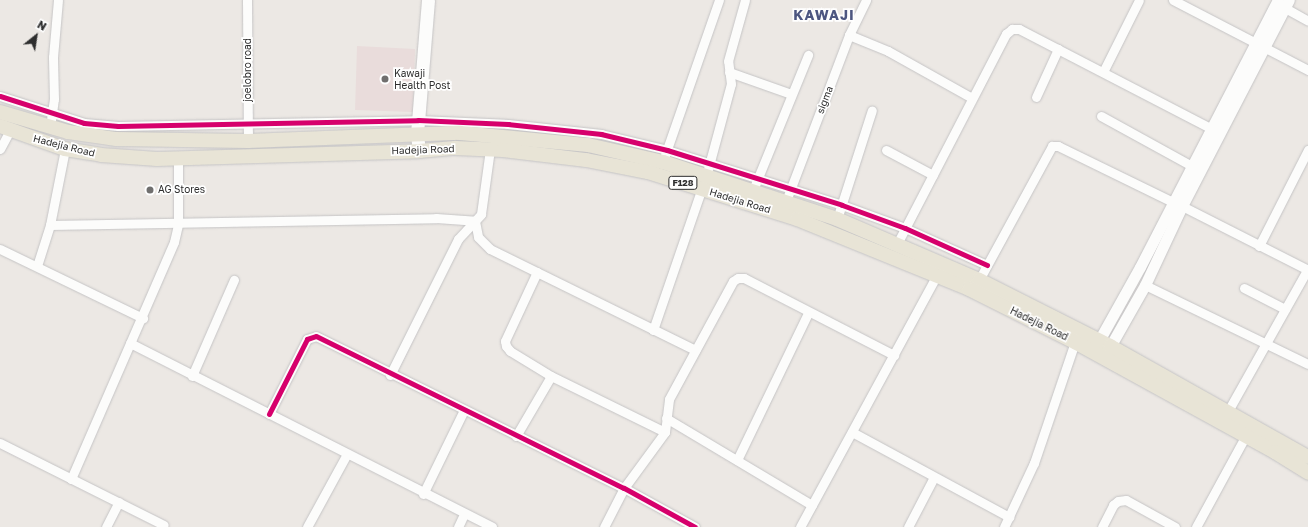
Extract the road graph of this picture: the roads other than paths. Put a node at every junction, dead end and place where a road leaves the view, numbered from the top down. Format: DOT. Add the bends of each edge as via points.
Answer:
graph roads {
  1 [pos="58,0"];
  2 [pos="247,0"];
  3 [pos="428,0"];
  4 [pos="718,0"];
  5 [pos="745,0"];
  6 [pos="866,0"];
  7 [pos="1139,0"];
  8 [pos="1173,0"];
  9 [pos="1284,3"];
  10 [pos="1308,20"];
  11 [pos="849,35"];
  12 [pos="1260,44"];
  13 [pos="1058,49"];
  14 [pos="808,55"];
  15 [pos="1308,70"];
  16 [pos="728,72"];
  17 [pos="1103,72"];
  18 [pos="791,94"];
  19 [pos="0,96"];
  20 [pos="1036,97"];
  21 [pos="972,98"];
  22 [pos="872,110"];
  23 [pos="0,112"];
  24 [pos="1101,116"];
  25 [pos="418,120"];
  26 [pos="51,121"];
  27 [pos="248,125"];
  28 [pos="5,128"];
  29 [pos="1212,129"];
  30 [pos="417,134"];
  31 [pos="248,141"];
  32 [pos="64,149"];
  33 [pos="490,149"];
  34 [pos="0,150"];
  35 [pos="886,150"];
  36 [pos="1308,150"];
  37 [pos="419,151"];
  38 [pos="665,156"];
  39 [pos="178,158"];
  40 [pos="1192,166"];
  41 [pos="708,170"];
  42 [pos="933,175"];
  43 [pos="756,184"];
  44 [pos="702,189"];
  45 [pos="789,195"];
  46 [pos="1178,204"];
  47 [pos="842,205"];
  48 [pos="837,219"];
  49 [pos="475,221"];
  50 [pos="178,224"];
  51 [pos="50,225"];
  52 [pos="905,228"];
  53 [pos="897,244"];
  54 [pos="1259,246"];
  55 [pos="0,249"];
  56 [pos="987,265"];
  57 [pos="37,266"];
  58 [pos="1308,270"];
  59 [pos="537,272"];
  60 [pos="937,275"];
  61 [pos="234,280"];
  62 [pos="979,280"];
  63 [pos="1144,285"];
  64 [pos="1244,288"];
  65 [pos="1285,309"];
  66 [pos="808,313"];
  67 [pos="143,318"];
  68 [pos="653,330"];
  69 [pos="1075,342"];
  70 [pos="130,343"];
  71 [pos="1266,343"];
  72 [pos="1102,349"];
  73 [pos="695,350"];
  74 [pos="894,355"];
  75 [pos="1308,364"];
  76 [pos="390,375"];
  77 [pos="192,376"];
  78 [pos="552,376"];
  79 [pos="464,410"];
  80 [pos="1228,411"];
  81 [pos="269,414"];
  82 [pos="666,418"];
  83 [pos="665,432"];
  84 [pos="852,432"];
  85 [pos="516,436"];
  86 [pos="1245,437"];
  87 [pos="0,443"];
  88 [pos="348,454"];
  89 [pos="1308,457"];
  90 [pos="737,460"];
  91 [pos="1308,473"];
  92 [pos="934,477"];
  93 [pos="72,479"];
  94 [pos="624,488"];
  95 [pos="423,494"];
  96 [pos="119,502"];
  97 [pos="812,505"];
  98 [pos="464,514"];
  99 [pos="1009,517"];
  100 [pos="164,525"];
  101 [pos="106,527"];
  102 [pos="307,527"];
  103 [pos="458,527"];
  104 [pos="492,527"];
  105 [pos="604,527"];
  106 [pos="695,527"];
  107 [pos="800,527"];
  108 [pos="908,527"];
  109 [pos="1004,527"];
  110 [pos="1102,527"];
  111 [pos="1175,527"];
  112 [pos="1196,527"];
  1 -- 26 [label="street"];
  2 -- 27 [label="street, joelobro road"];
  3 -- 25 [label="main road"];
  4 -- 38 [label="street"];
  5 -- 16 [label="street" via="728,61"];
  6 -- 11 [label="street, sigma"];
  7 -- 17 [label="street"];
  8 -- 12 [label="street"];
  9 -- 10 [label="street"];
  9 -- 12 [label="street"];
  11 -- 21 [label="street" via="888,51"];
  11 -- 45 [label="street, sigma"];
  12 -- 15 [label="street"];
  12 -- 29 [label="street"];
  12 -- 46 [label="street"];
  13 -- 17 [label="street"];
  13 -- 20 [label="street"];
  13 -- 21 [label="street" via="1019,28 1012,29 1006,34"];
  14 -- 18 [label="street"];
  16 -- 18 [label="street"];
  16 -- 41 [label="street" via="731,84"];
  17 -- 29 [label="street"];
  18 -- 43 [label="street"];
  19 -- 26 [label="street"];
  21 -- 42 [label="street"];
  22 -- 47 [label="street"];
  23 -- 26 [label="main road, Hadejia Road / F128"];
  24 -- 40 [label="street"];
  25 -- 27 [label="street"];
  25 -- 30 [label="main road"];
  25 -- 38 [label="street" via="508,124 601,134"];
  26 -- 27 [label="street" via="118,126"];
  26 -- 31 [label="main road, Hadejia Road / F128" via="91,137"];
  27 -- 31 [label="street, joelobro road"];
  28 -- 32 [label="main road, Hadejia Road / F128"];
  28 -- 34 [label="street"];
  29 -- 40 [label="street"];
  30 -- 31 [label="main road, Hadejia Road / F128"];
  30 -- 37 [label="main road"];
  30 -- 38 [label="main road, Hadejia Road / F128" via="460,133 545,140"];
  32 -- 39 [label="main road, Hadejia Road / F128" via="101,155"];
  32 -- 51 [label="street"];
  33 -- 37 [label="main road, Hadejia Road / F128"];
  33 -- 44 [label="main road, Hadejia Road / F128" via="614,165"];
  33 -- 49 [label="street" via="484,204"];
  35 -- 42 [label="street"];
  36 -- 54 [label="street"];
  37 -- 39 [label="main road, Hadejia Road / F128"];
  38 -- 41 [label="main road, Hadejia Road / F128"];
  39 -- 50 [label="street"];
  40 -- 46 [label="street"];
  41 -- 43 [label="main road, Hadejia Road / F128"];
  41 -- 44 [label="street"];
  42 -- 52 [label="street"];
  43 -- 45 [label="main road, Hadejia Road / F128"];
  44 -- 60 [label="main road, Hadejia Road / F128" via="797,218"];
  44 -- 68 [label="street"];
  45 -- 47 [label="street"];
  45 -- 48 [label="main road, Hadejia Road / F128"];
  46 -- 54 [label="street"];
  46 -- 56 [label="street" via="1058,146 1052,146"];
  46 -- 63 [label="street"];
  46 -- 72 [label="street"];
  47 -- 48 [label="street"];
  47 -- 52 [label="street"];
  48 -- 53 [label="main road, Hadejia Road / F128"];
  49 -- 50 [label="street" via="436,218"];
  49 -- 59 [label="street" via="478,236 483,244"];
  49 -- 76 [label="street" via="458,239"];
  50 -- 51 [label="street"];
  50 -- 67 [label="street" via="165,268"];
  51 -- 57 [label="street"];
  52 -- 53 [label="street"];
  52 -- 56 [label="street"];
  53 -- 62 [label="main road, Hadejia Road / F128"];
  54 -- 58 [label="street"];
  55 -- 57 [label="street"];
  56 -- 62 [label="street"];
  57 -- 67 [label="street"];
  58 -- 65 [label="street"];
  59 -- 68 [label="street"];
  59 -- 78 [label="street" via="505,341 510,351"];
  60 -- 69 [label="main road, Hadejia Road / F128"];
  60 -- 74 [label="street"];
  61 -- 77 [label="street"];
  62 -- 72 [label="main road, Hadejia Road / F128"];
  63 -- 71 [label="street"];
  63 -- 72 [label="street"];
  64 -- 65 [label="street"];
  65 -- 71 [label="street"];
  66 -- 73 [label="street" via="744,278 738,278 733,281"];
  66 -- 74 [label="street"];
  66 -- 90 [label="street"];
  67 -- 70 [label="street"];
  68 -- 73 [label="street"];
  69 -- 72 [label="main road, Hadejia Road / F128"];
  69 -- 99 [label="street" via="1034,463"];
  70 -- 77 [label="street"];
  70 -- 93 [label="street"];
  71 -- 75 [label="street"];
  71 -- 80 [label="street"];
  72 -- 80 [label="main road, Hadejia Road / F128"];
  72 -- 86 [label="main road, Hadejia Road / F128"];
  73 -- 82 [label="street" via="669,399"];
  74 -- 84 [label="street"];
  76 -- 79 [label="street"];
  76 -- 81 [label="street" via="316,336 311,336"];
  77 -- 81 [label="street"];
  78 -- 83 [label="street"];
  78 -- 85 [label="street"];
  79 -- 85 [label="street"];
  79 -- 95 [label="street"];
  80 -- 89 [label="main road, Hadejia Road / F128"];
  81 -- 88 [label="street"];
  82 -- 83 [label="street"];
  82 -- 90 [label="street"];
  83 -- 94 [label="street"];
  84 -- 92 [label="street"];
  84 -- 97 [label="street"];
  85 -- 94 [label="street"];
  86 -- 91 [label="main road, Hadejia Road / F128"];
  86 -- 112 [label="street"];
  87 -- 93 [label="street"];
  88 -- 95 [label="street"];
  88 -- 102 [label="street"];
  90 -- 97 [label="street"];
  92 -- 99 [label="street"];
  92 -- 108 [label="street"];
  93 -- 96 [label="street"];
  94 -- 105 [label="street"];
  94 -- 106 [label="street"];
  95 -- 98 [label="street"];
  96 -- 100 [label="street"];
  96 -- 101 [label="street"];
  97 -- 107 [label="street"];
  98 -- 103 [label="street"];
  98 -- 104 [label="street"];
  99 -- 109 [label="street"];
  110 -- 111 [label="street" via="1118,500 1126,500"];
}
